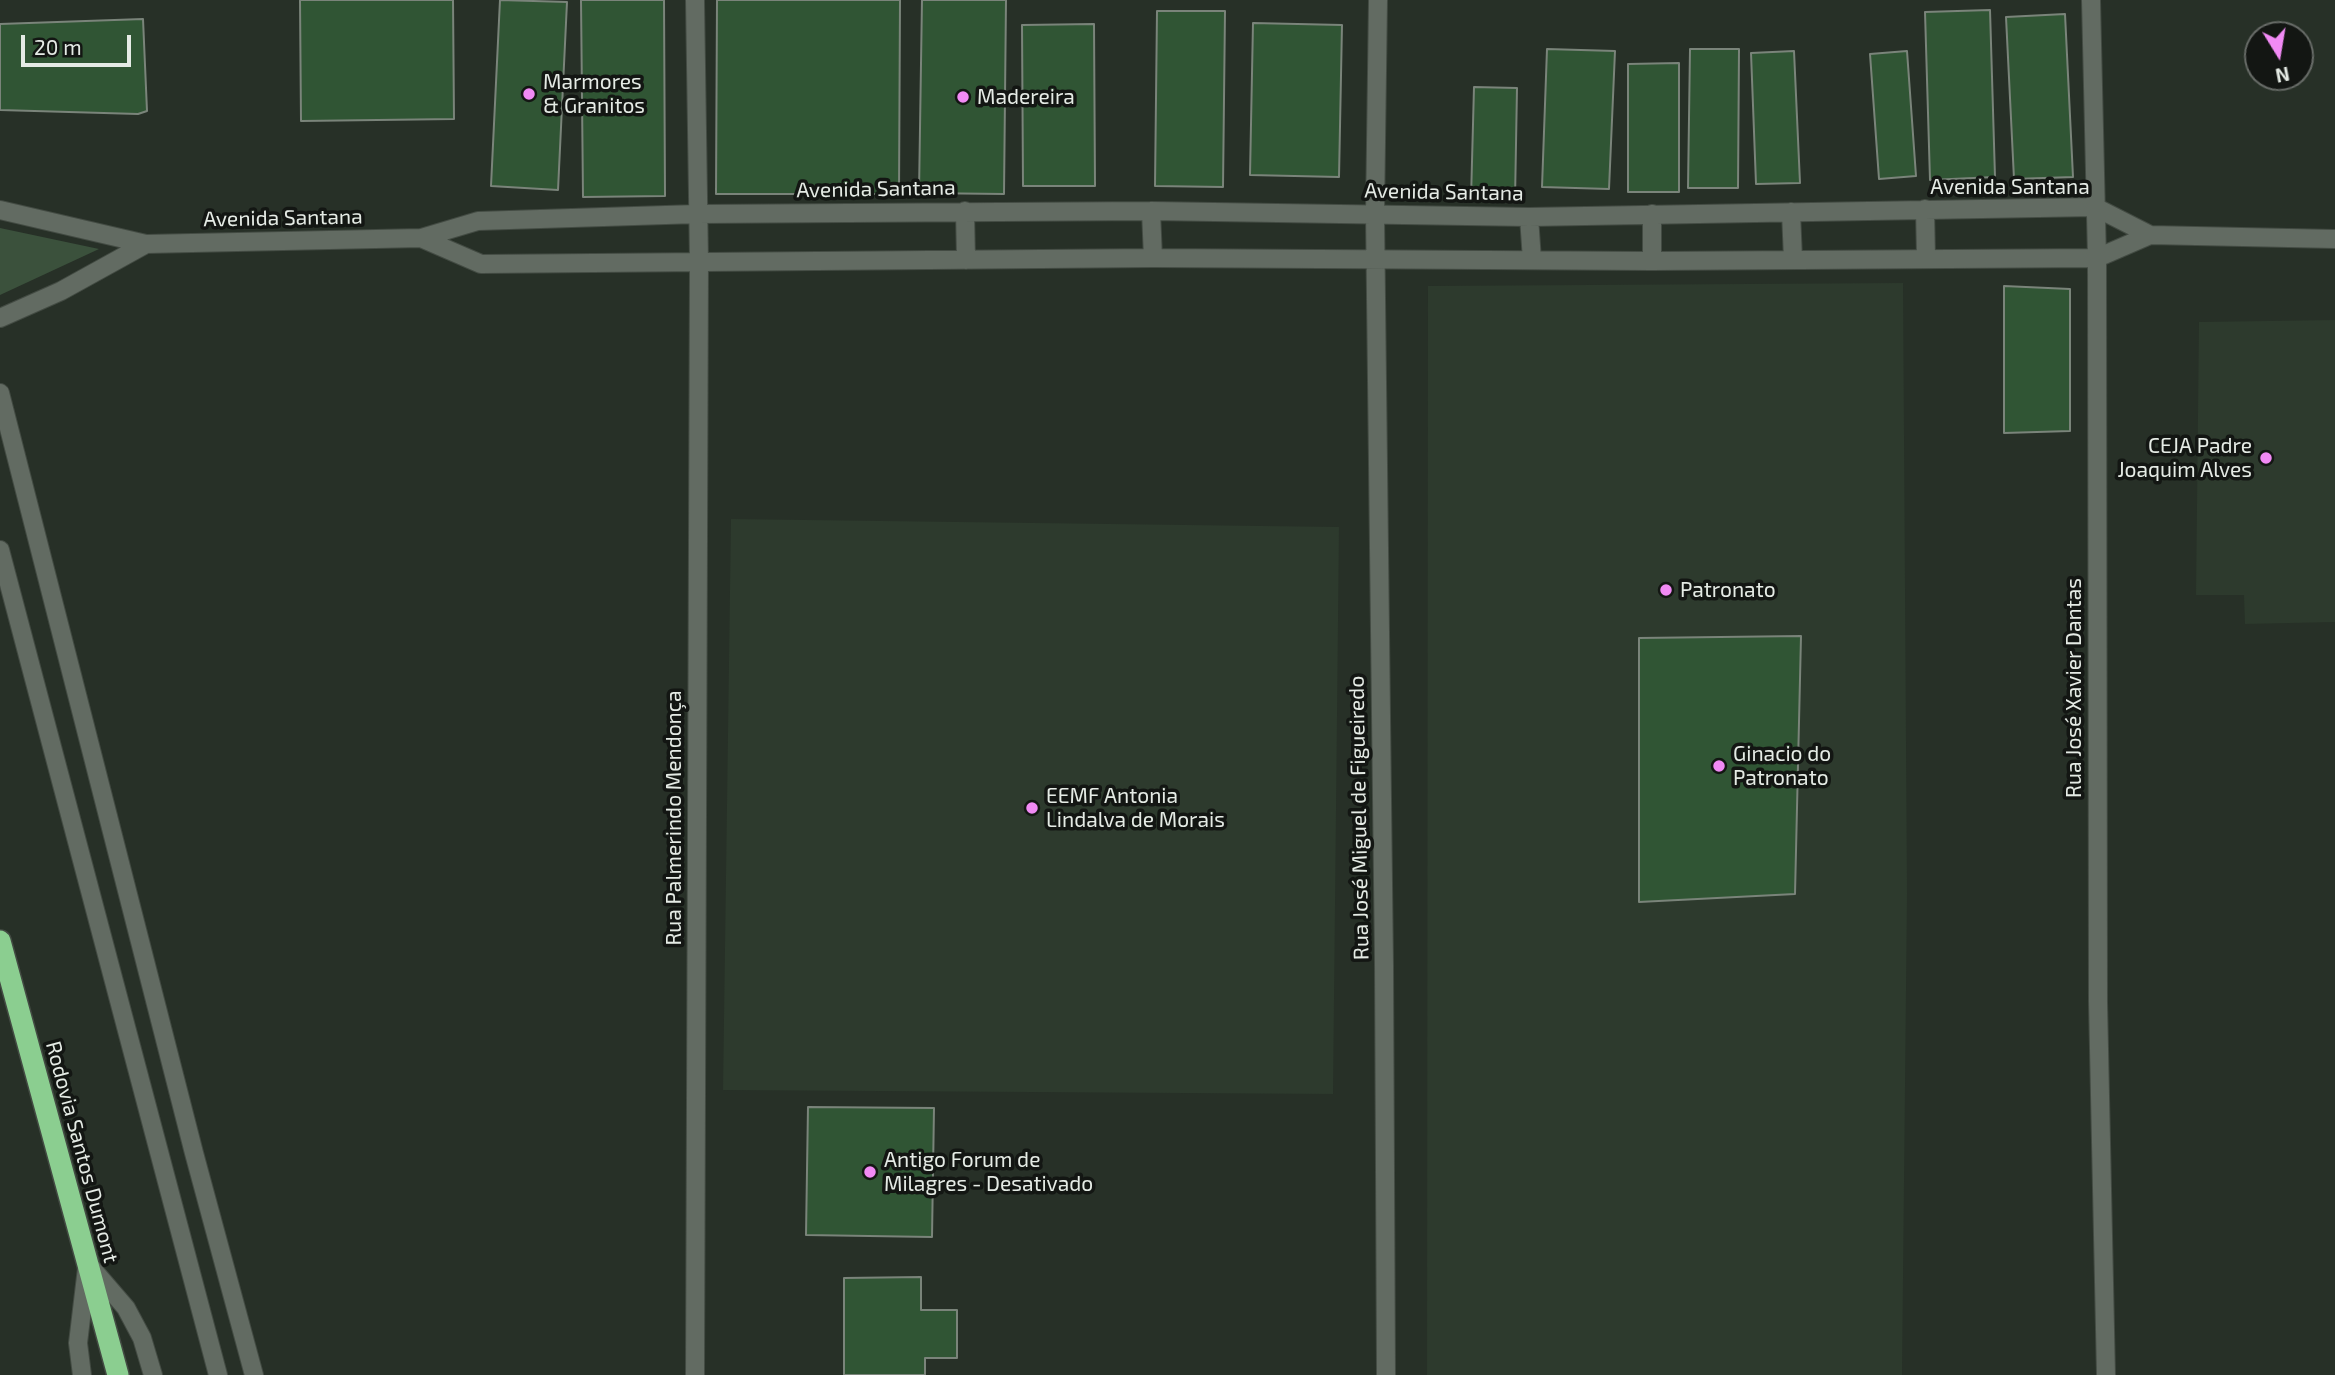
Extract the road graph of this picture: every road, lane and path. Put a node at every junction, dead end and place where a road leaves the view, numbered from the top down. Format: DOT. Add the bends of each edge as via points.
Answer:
graph roads {
  1 [pos="695,0"];
  2 [pos="1378,0"];
  3 [pos="2091,0"];
  4 [pos="2095,207"];
  5 [pos="1925,209"];
  6 [pos="0,210"];
  7 [pos="965,211"];
  8 [pos="1151,211"];
  9 [pos="1791,212"];
  10 [pos="697,214"];
  11 [pos="1375,214"];
  12 [pos="1652,214"];
  13 [pos="1529,216"];
  14 [pos="2150,235"];
  15 [pos="421,237"];
  16 [pos="2335,239"];
  17 [pos="146,244"];
  18 [pos="1153,258"];
  19 [pos="1926,258"];
  20 [pos="2097,258"];
  21 [pos="1793,259"];
  22 [pos="966,260"];
  23 [pos="1532,260"];
  24 [pos="699,261"];
  25 [pos="1376,261"];
  26 [pos="1652,261"];
  27 [pos="0,318"];
  28 [pos="0,393"];
  29 [pos="0,550"];
  30 [pos="0,941"];
  31 [pos="88,1264"];
  32 [pos="82,1375"];
  33 [pos="118,1375"];
  34 [pos="153,1375"];
  35 [pos="218,1375"];
  36 [pos="254,1375"];
  37 [pos="695,1375"];
  38 [pos="1386,1375"];
  39 [pos="2106,1375"];
  1 -- 10 [label="street"];
  2 -- 11 [label="street"];
  3 -- 4 [label="street, Rua José Xavier Dantas"];
  4 -- 5 [label="street, Avenida Santana"];
  4 -- 14 [label="street, Avenida Santana"];
  4 -- 20 [label="street, Rua José Xavier Dantas"];
  5 -- 9 [label="street, Avenida Santana"];
  5 -- 19 [label="street"];
  6 -- 17 [label="street, Avenida Santana"];
  7 -- 8 [label="street, Avenida Santana"];
  7 -- 10 [label="street, Avenida Santana"];
  7 -- 22 [label="street"];
  8 -- 11 [label="street, Avenida Santana"];
  8 -- 18 [label="street"];
  9 -- 12 [label="street, Avenida Santana"];
  9 -- 21 [label="street"];
  10 -- 15 [label="street, Avenida Santana" via="478,221"];
  10 -- 24 [label="street, Rua Palmerindo Mendonça"];
  11 -- 13 [label="street, Avenida Santana"];
  11 -- 25 [label="street, Rua José Miguel de Figueiredo"];
  12 -- 13 [label="street, Avenida Santana"];
  12 -- 26 [label="street"];
  13 -- 23 [label="street"];
  14 -- 16 [label="street"];
  14 -- 20 [label="street, Avenida Santana"];
  15 -- 17 [label="street, Avenida Santana"];
  15 -- 24 [label="street, Avenida Santana" via="481,264"];
  17 -- 27 [label="street, Avenida Santana"];
  18 -- 22 [label="street, Avenida Santana"];
  18 -- 25 [label="street, Avenida Santana"];
  19 -- 20 [label="street, Avenida Santana"];
  19 -- 21 [label="street, Avenida Santana"];
  20 -- 39 [label="street, Rua José Xavier Dantas" via="2098,1002"];
  21 -- 26 [label="street, Avenida Santana"];
  22 -- 24 [label="street, Avenida Santana"];
  23 -- 25 [label="street, Avenida Santana"];
  23 -- 26 [label="street, Avenida Santana"];
  24 -- 37 [label="street, Rua Palmerindo Mendonça"];
  25 -- 38 [label="street, Rua José Miguel de Figueiredo"];
  28 -- 36 [label="street"];
  29 -- 35 [label="street"];
  30 -- 31 [label="highway, Rodovia Santos Dumont"];
  31 -- 32 [label="street" via="78,1343"];
  31 -- 33 [label="highway, Rodovia Santos Dumont"];
  31 -- 34 [label="street" via="126,1308 142,1338"];
}
